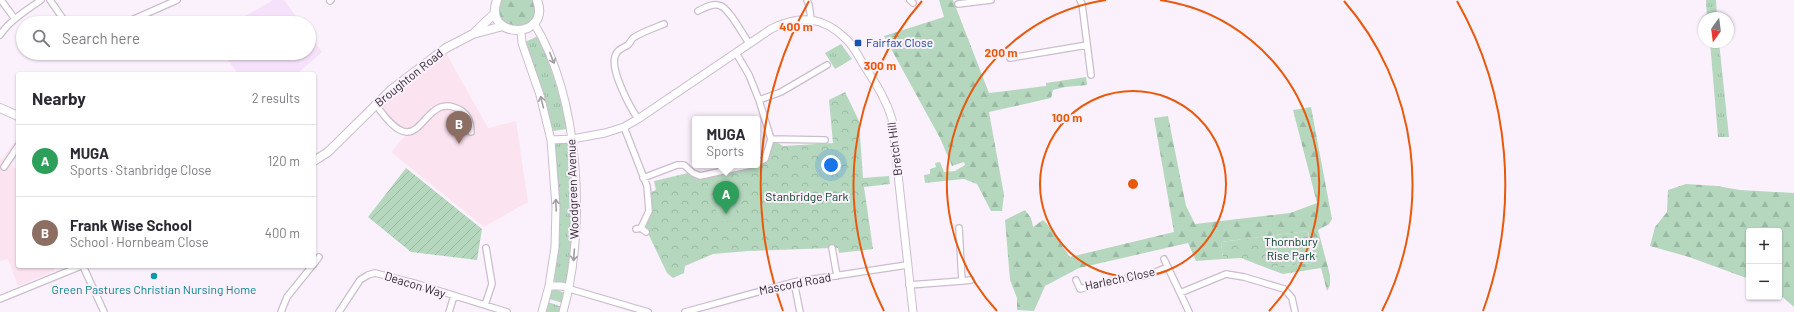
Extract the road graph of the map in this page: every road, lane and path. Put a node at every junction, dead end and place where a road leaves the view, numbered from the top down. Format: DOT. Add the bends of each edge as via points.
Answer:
graph roads {
  1 [pos="1,0"];
  2 [pos="41,0"];
  3 [pos="50,0"];
  4 [pos="176,0"];
  5 [pos="497,0"];
  6 [pos="537,0"];
  7 [pos="545,0"];
  8 [pos="807,0"];
  9 [pos="991,0"];
  10 [pos="1080,0"];
  11 [pos="958,4"];
  12 [pos="539,10"];
  13 [pos="698,11"];
  14 [pos="495,13"];
  15 [pos="19,16"];
  16 [pos="61,16"];
  17 [pos="141,16"];
  18 [pos="15,19"];
  19 [pos="811,19"];
  20 [pos="534,23"];
  21 [pos="664,24"];
  22 [pos="503,26"];
  23 [pos="520,31"];
  24 [pos="473,34"];
  25 [pos="0,35"];
  26 [pos="749,44"];
  27 [pos="1087,45"];
  28 [pos="736,53"];
  29 [pos="1010,58"];
  30 [pos="827,64"];
  31 [pos="1091,75"];
  32 [pos="760,100"];
  33 [pos="376,104"];
  34 [pos="0,108"];
  35 [pos="16,115"];
  36 [pos="638,119"];
  37 [pos="624,127"];
  38 [pos="471,132"];
  39 [pos="572,139"];
  40 [pos="771,139"];
  41 [pos="551,140"];
  42 [pos="825,140"];
  43 [pos="16,149"];
  44 [pos="316,160"];
  45 [pos="760,161"];
  46 [pos="4,167"];
  47 [pos="736,168"];
  48 [pos="644,178"];
  49 [pos="959,228"];
  50 [pos="641,230"];
  51 [pos="486,248"];
  52 [pos="832,248"];
  53 [pos="319,257"];
  54 [pos="1164,259"];
  55 [pos="316,261"];
  56 [pos="907,265"];
  57 [pos="1168,267"];
  58 [pos="77,268"];
  59 [pos="83,268"];
  60 [pos="311,268"];
  61 [pos="837,276"];
  62 [pos="971,280"];
  63 [pos="1076,280"];
  64 [pos="962,281"];
  65 [pos="794,282"];
  66 [pos="909,285"];
  67 [pos="549,286"];
  68 [pos="570,289"];
  69 [pos="1180,293"];
  70 [pos="454,296"];
  71 [pos="0,299"];
  72 [pos="485,305"];
  73 [pos="104,312"];
  74 [pos="281,312"];
  75 [pos="339,312"];
  76 [pos="449,312"];
  77 [pos="508,312"];
  78 [pos="542,312"];
  79 [pos="563,312"];
  80 [pos="648,312"];
  81 [pos="689,312"];
  82 [pos="800,312"];
  83 [pos="913,312"];
  84 [pos="1189,312"];
  85 [pos="1295,312"];
  1 -- 18 [label="street"];
  2 -- 15 [label="street"];
  3 -- 16 [label="street"];
  4 -- 17 [label="street"];
  5 -- 14 [label="main road"];
  6 -- 12 [label="main road"];
  7 -- 12 [label="main road"];
  8 -- 19 [label="street"];
  9 -- 11 [label="street"];
  10 -- 27 [label="street"];
  12 -- 20 [label="main road"];
  13 -- 26 [label="street" via="714,5 721,6 727,10"];
  14 -- 22 [label="main road"];
  14 -- 24 [label="main road, Broughton Road"];
  18 -- 25 [label="street"];
  19 -- 26 [label="street, Bretch Hill" via="784,23"];
  19 -- 56 [label="street, Bretch Hill" via="832,28 847,40 886,101 892,119"];
  20 -- 23 [label="main road" via="526,30"];
  20 -- 39 [label="street, Woodgreen Avenue, one-way" via="554,62"];
  21 -- 36 [label="street" via="632,39 628,45 616,52 614,57 622,89"];
  22 -- 23 [label="main road"];
  22 -- 24 [label="main road, Broughton Road"];
  41 -- 23 [label="street, Woodgreen Avenue, one-way"];
  24 -- 33 [label="main road, Broughton Road" via="446,48"];
  26 -- 28 [label="street, Bretch Hill"];
  27 -- 29 [label="street"];
  27 -- 31 [label="street"];
  28 -- 32 [label="street"];
  28 -- 36 [label="street, Bretch Hill"];
  30 -- 32 [label="street" via="780,92"];
  32 -- 40 [label="street"];
  33 -- 38 [label="street" via="398,130 407,132 414,130 432,111 449,106 467,115"];
  33 -- 44 [label="main road, Broughton Road" via="328,152"];
  34 -- 35 [label="main road"];
  36 -- 37 [label="street, Bretch Hill"];
  37 -- 39 [label="street, Bretch Hill"];
  37 -- 48 [label="street"];
  39 -- 41 [label="street, Bretch Hill"];
  39 -- 68 [label="street, Woodgreen Avenue, one-way" via="576,235"];
  40 -- 42 [label="street"];
  40 -- 45 [label="street" via="765,158"];
  67 -- 41 [label="street, Woodgreen Avenue, one-way" via="556,207"];
  43 -- 46 [label="street"];
  47 -- 48 [label="street" via="700,176 693,174 684,165 677,165"];
  48 -- 50 [label="street" via="649,211"];
  49 -- 64 [label="street"];
  51 -- 72 [label="street" via="492,284"];
  52 -- 61 [label="street"];
  53 -- 55 [label="street"];
  54 -- 57 [label="street"];
  56 -- 61 [label="street, Mascord Road"];
  56 -- 66 [label="street, Bretch Hill"];
  57 -- 63 [label="street, Harlech Close" via="1148,275 1080,289"];
  57 -- 69 [label="street"];
  58 -- 71 [label="street"];
  59 -- 73 [label="street"];
  60 -- 74 [label="street" via="287,297"];
  61 -- 65 [label="street, Mascord Road"];
  62 -- 64 [label="street"];
  64 -- 66 [label="street"];
  65 -- 81 [label="street, Mascord Road"];
  65 -- 82 [label="street"];
  66 -- 83 [label="street, Bretch Hill"];
  67 -- 68 [label="street"];
  67 -- 78 [label="street, Woodgreen Avenue"];
  68 -- 79 [label="street, Woodgreen Avenue"];
  68 -- 80 [label="street"];
  69 -- 84 [label="street"];
  69 -- 85 [label="street" via="1226,274 1244,276 1284,289 1292,298"];
  70 -- 72 [label="street, Deacon Way"];
  70 -- 75 [label="street, Deacon Way" via="375,273 360,280"];
  70 -- 76 [label="street"];
  72 -- 77 [label="street, Deacon Way"];
}
